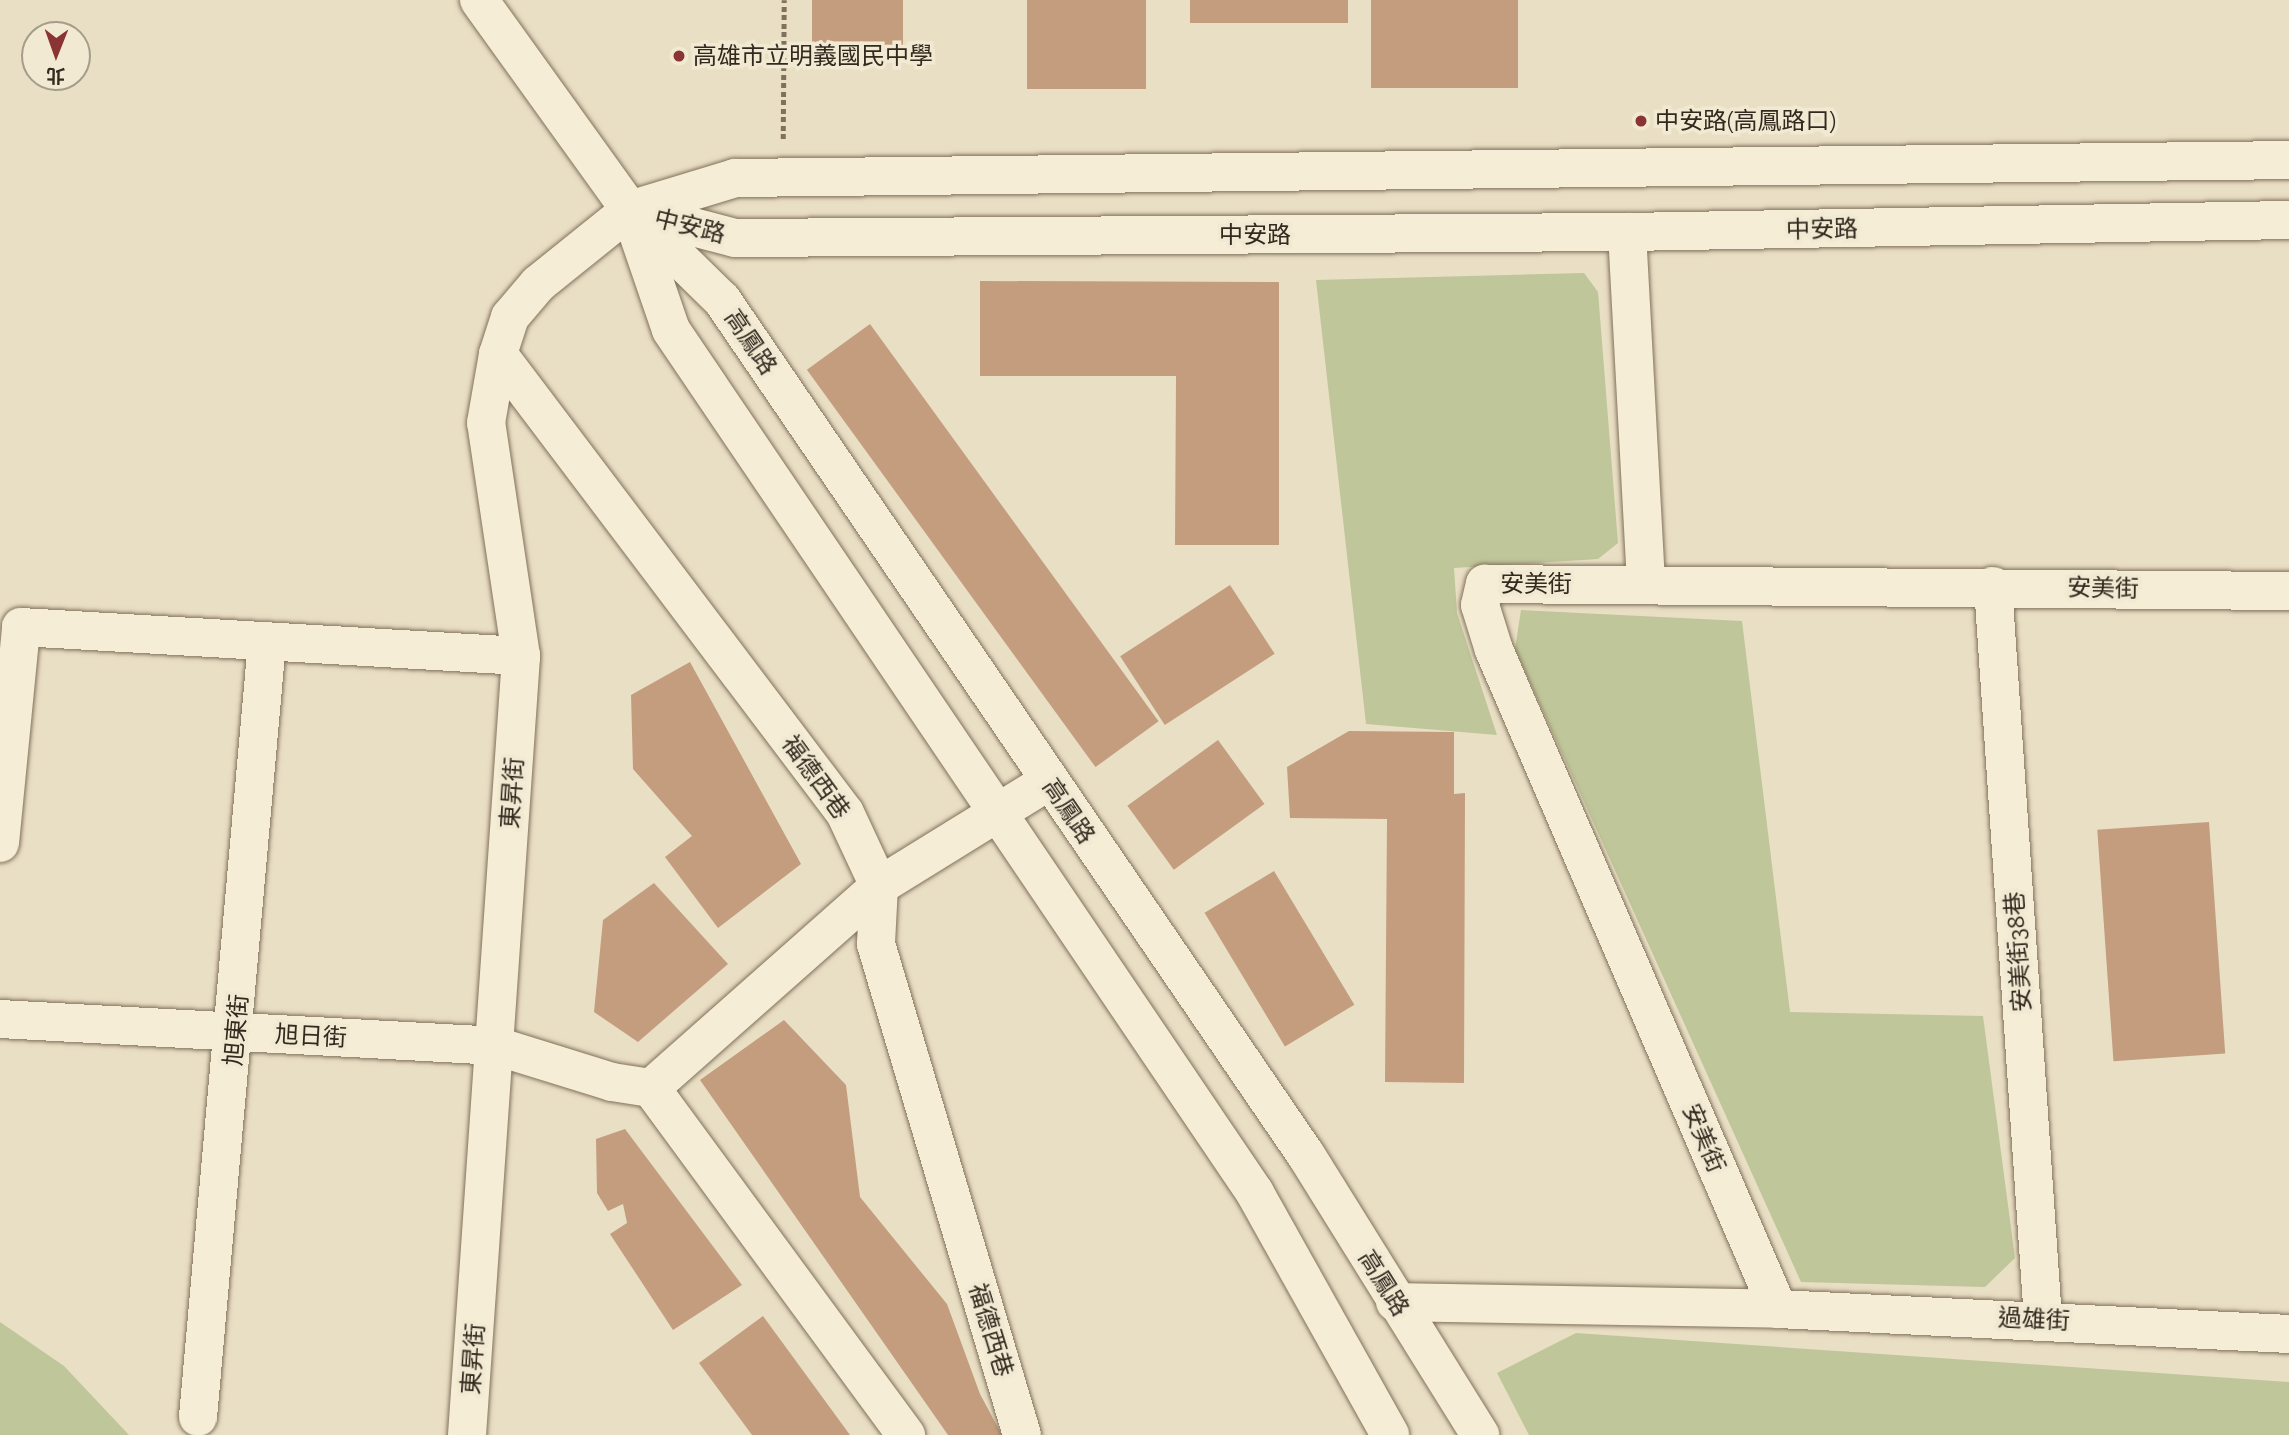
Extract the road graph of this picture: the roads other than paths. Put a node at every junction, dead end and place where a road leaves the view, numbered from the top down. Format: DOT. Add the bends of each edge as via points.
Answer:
graph roads {
  1 [pos="479,0"];
  2 [pos="2289,160"];
  3 [pos="629,210"];
  4 [pos="2289,220"];
  5 [pos="1627,232"];
  6 [pos="498,354"];
  7 [pos="1646,583"];
  8 [pos="1993,586"];
  9 [pos="2289,591"];
  10 [pos="267,642"];
  11 [pos="521,656"];
  12 [pos="1049,781"];
  13 [pos="998,813"];
  14 [pos="0,843"];
  15 [pos="879,886"];
  16 [pos="0,1019"];
  17 [pos="236,1032"];
  18 [pos="496,1046"];
  19 [pos="651,1088"];
  20 [pos="1395,1303"];
  21 [pos="1778,1309"];
  22 [pos="2043,1319"];
  23 [pos="2289,1334"];
  24 [pos="198,1418"];
  25 [pos="467,1435"];
  26 [pos="906,1435"];
  27 [pos="1022,1435"];
  28 [pos="1390,1435"];
  29 [pos="1480,1435"];
  1 -- 3 [label="street, 高鳳路"];
  2 -- 3 [label="street, 中安路" via="735,178"];
  3 -- 5 [label="street, 中安路" via="735,238"];
  3 -- 6 [label="street, 東昇街" via="538,284 510,317"];
  3 -- 12 [label="street, 高鳳路" via="722,300"];
  3 -- 13 [label="street, 高鳳路" via="671,330"];
  4 -- 5 [label="street, 中安路"];
  5 -- 7 [label="street"];
  6 -- 11 [label="street, 東昇街" via="486,423"];
  6 -- 15 [label="street, 福德西巷" via="845,813"];
  7 -- 8 [label="street, 安美街"];
  7 -- 21 [label="street, 安美街" via="1485,584 1480,605 1494,650"];
  8 -- 9 [label="street, 安美街"];
  8 -- 22 [label="street, 安美街38巷"];
  10 -- 11 [label="street"];
  10 -- 14 [label="street" via="21,627"];
  10 -- 17 [label="street, 旭東街"];
  11 -- 18 [label="street, 東昇街"];
  12 -- 13 [label="street"];
  12 -- 20 [label="street, 高鳳路" via="1306,1155"];
  13 -- 15 [label="street"];
  13 -- 28 [label="street, 高鳳路" via="1255,1193"];
  15 -- 19 [label="street"];
  15 -- 27 [label="street, 福德西巷" via="876,944"];
  16 -- 17 [label="street, 旭日街"];
  17 -- 18 [label="street, 旭日街"];
  17 -- 24 [label="street, 旭東街"];
  18 -- 19 [label="street, 旭日街" via="612,1082"];
  18 -- 25 [label="street, 東昇街"];
  19 -- 26 [label="street"];
  20 -- 21 [label="street, 過雄街"];
  20 -- 29 [label="street, 高鳳路"];
  21 -- 22 [label="street, 過雄街"];
  22 -- 23 [label="street, 過雄街"];
}
